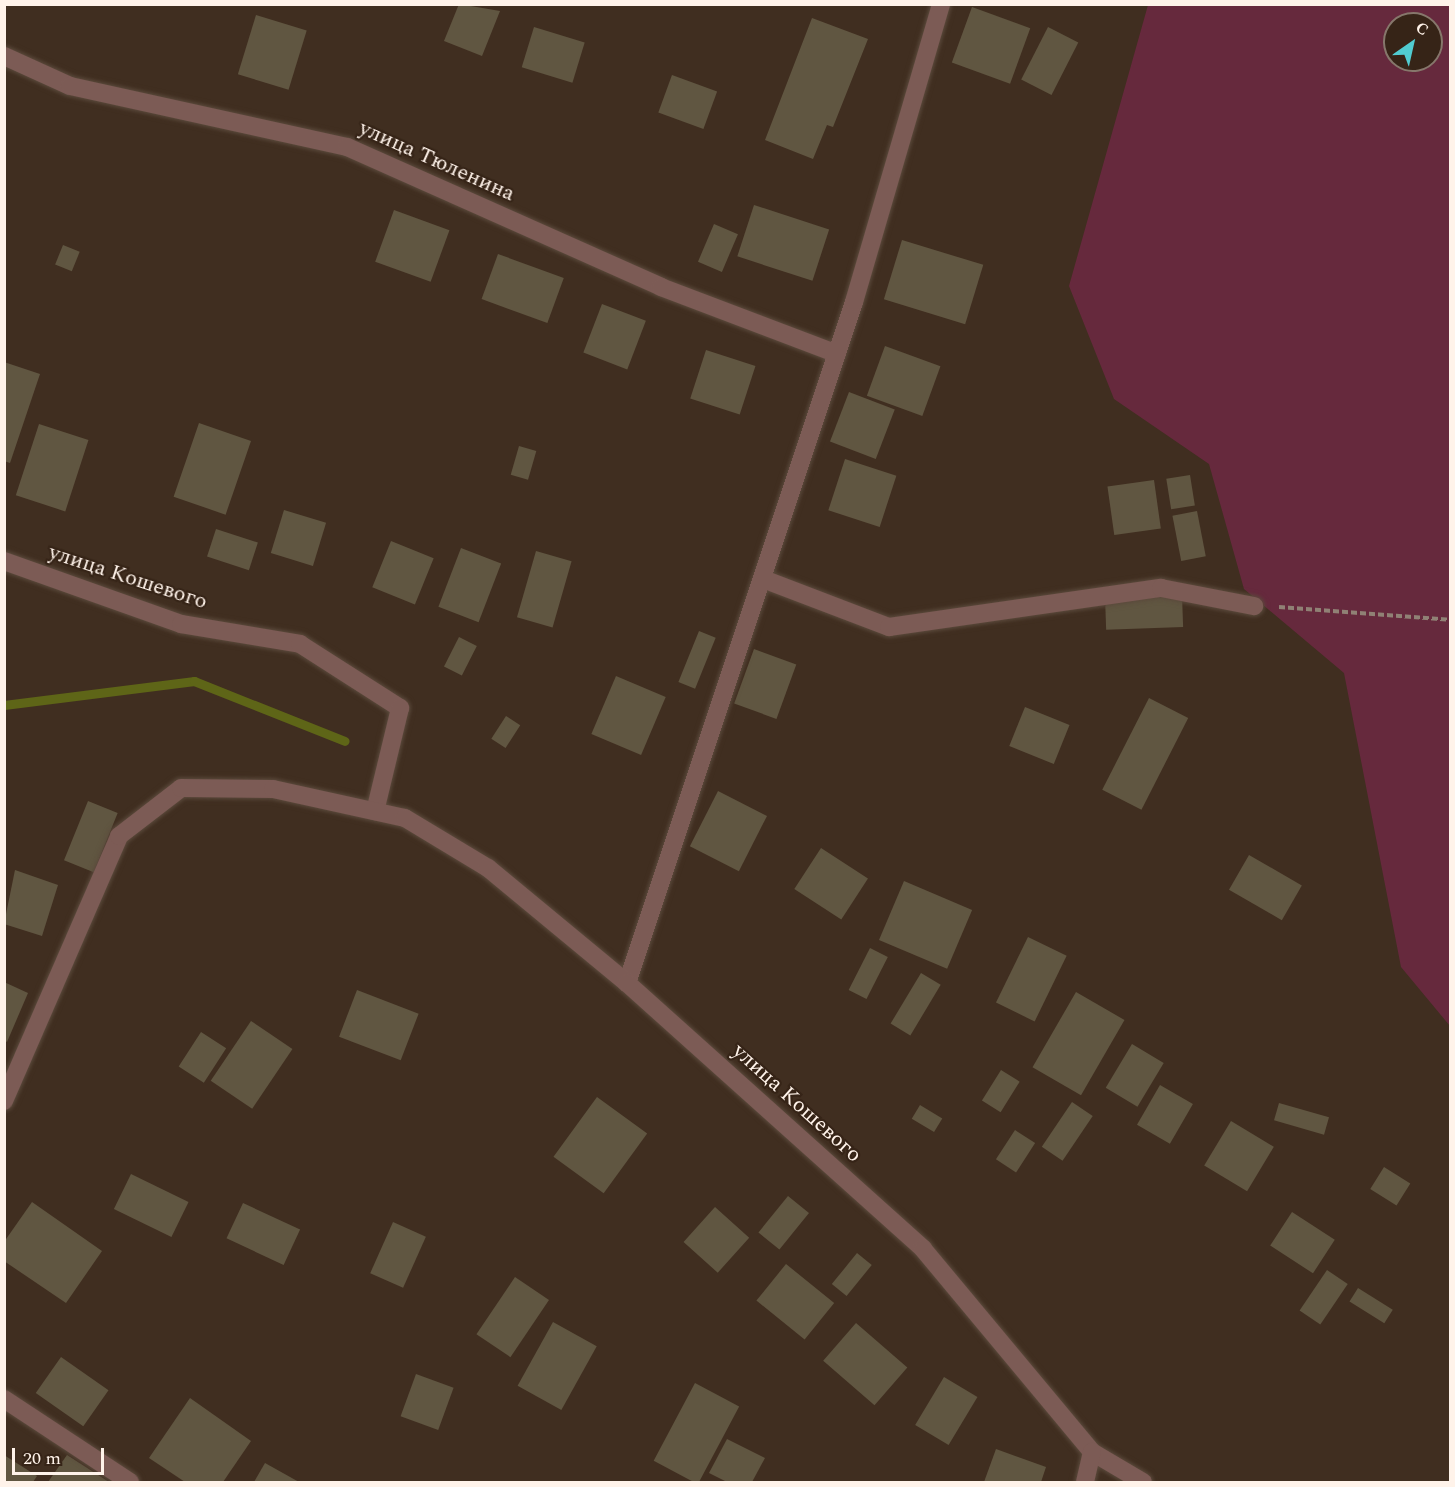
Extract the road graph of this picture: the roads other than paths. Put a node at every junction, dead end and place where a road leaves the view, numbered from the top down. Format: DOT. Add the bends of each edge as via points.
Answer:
graph roads {
  1 [pos="941,4"];
  2 [pos="4,56"];
  3 [pos="837,354"];
  4 [pos="4,561"];
  5 [pos="763,579"];
  6 [pos="1254,606"];
  7 [pos="375,811"];
  8 [pos="627,983"];
  9 [pos="4,1101"];
  10 [pos="4,1399"];
  11 [pos="1092,1452"];
  12 [pos="130,1482"];
  13 [pos="1085,1482"];
  14 [pos="1143,1482"];
  1 -- 3 [label="street"];
  2 -- 3 [label="street, улица Тюленина" via="69,86 347,147 661,287"];
  3 -- 5 [label="street"];
  4 -- 7 [label="street, улица Кошевого" via="181,624 300,644 400,708"];
  5 -- 6 [label="street" via="889,627 1161,588"];
  5 -- 8 [label="street"];
  7 -- 8 [label="street, улица Кошевого" via="405,818 488,868"];
  7 -- 9 [label="street, улица Кошевого" via="273,789 181,788 119,836"];
  8 -- 11 [label="street, улица Кошевого" via="923,1249"];
  10 -- 12 [label="street"];
  11 -- 13 [label="street"];
  11 -- 14 [label="street, улица Кошевого"];
}
